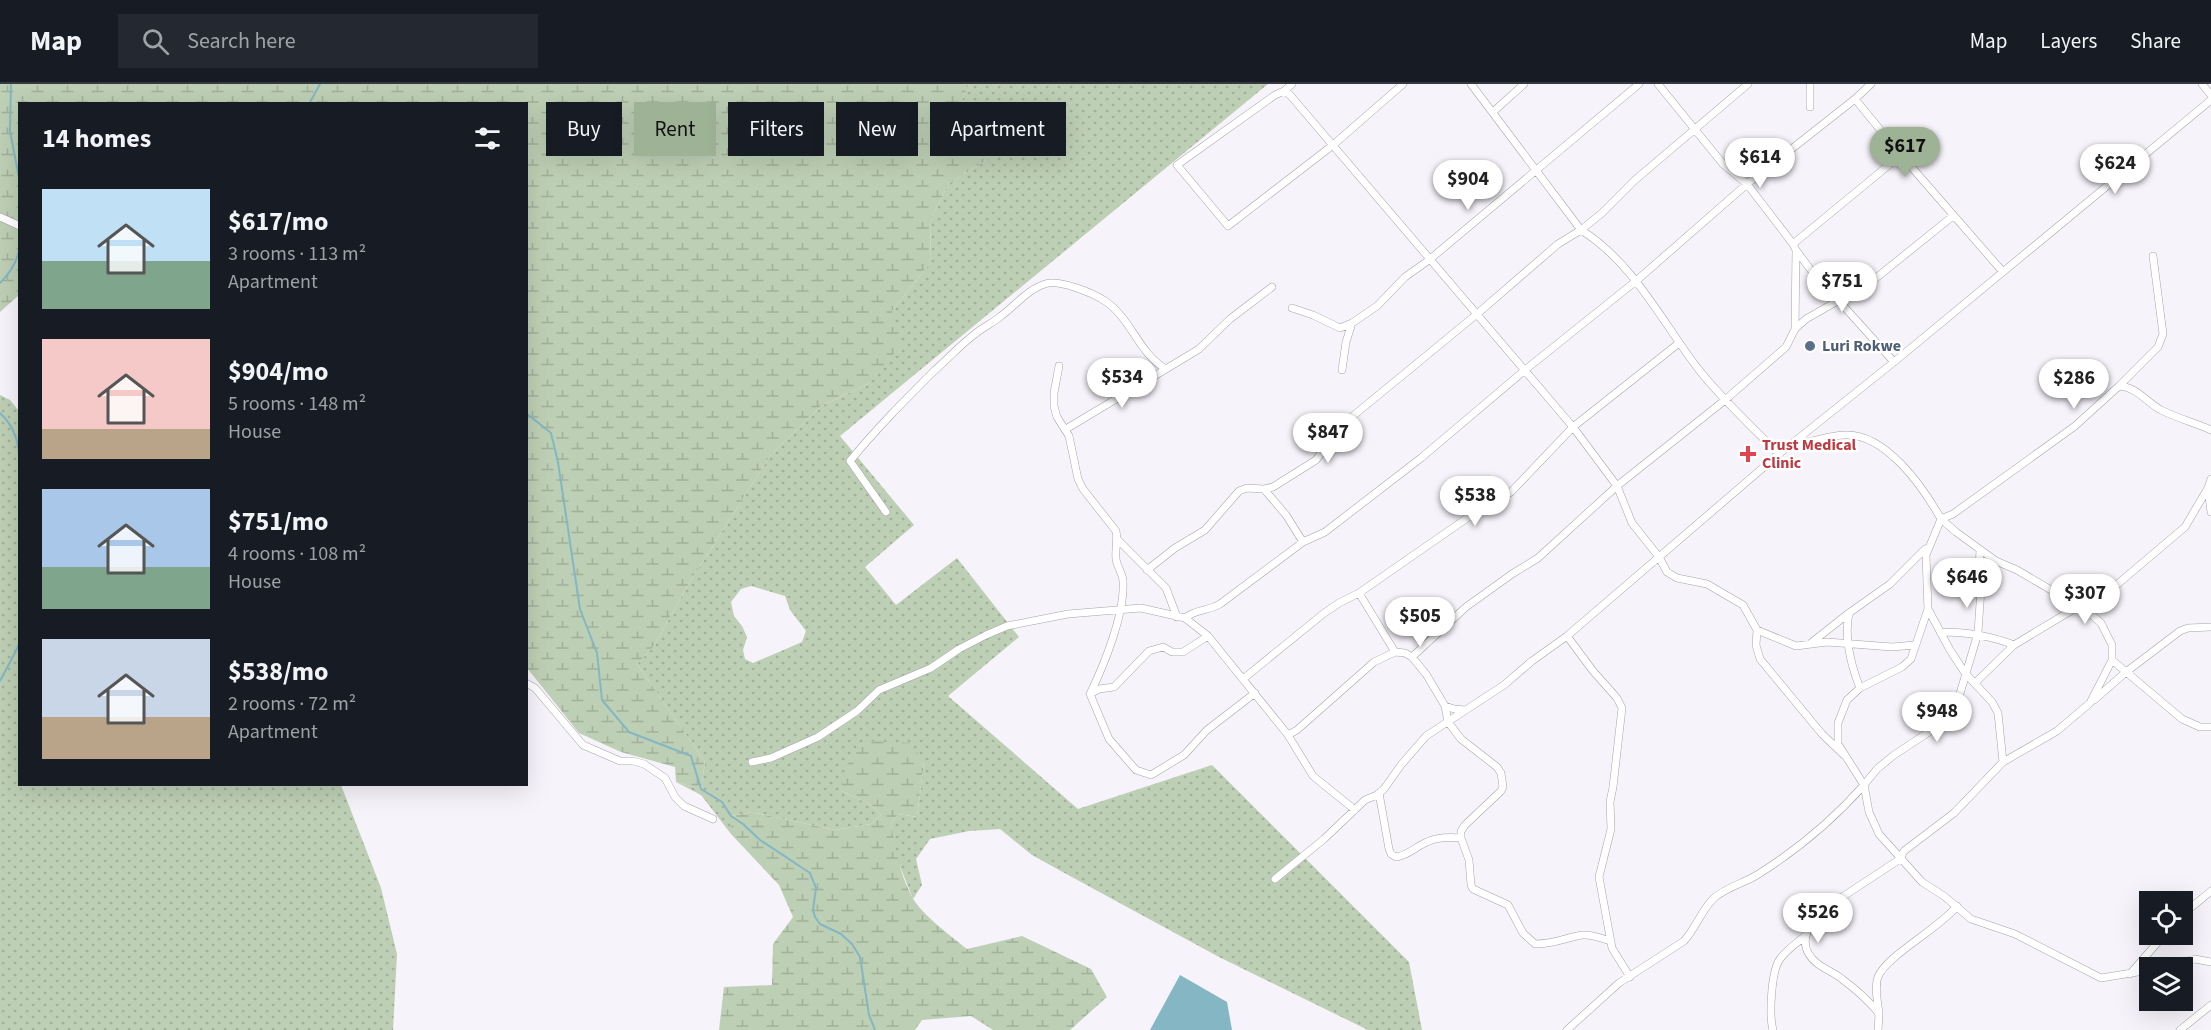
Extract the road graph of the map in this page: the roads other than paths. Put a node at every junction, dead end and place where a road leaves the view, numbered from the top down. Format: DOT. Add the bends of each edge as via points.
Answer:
graph roads {
  1 [pos="1292,84"];
  2 [pos="1403,84"];
  3 [pos="1471,84"];
  4 [pos="1524,84"];
  5 [pos="1639,84"];
  6 [pos="1658,84"];
  7 [pos="1748,84"];
  8 [pos="1810,84"];
  9 [pos="1871,84"];
  10 [pos="2202,84"];
  11 [pos="1284,91"];
  12 [pos="2211,95"];
  13 [pos="1855,99"];
  14 [pos="2211,100"];
  15 [pos="1810,107"];
  16 [pos="1493,112"];
  17 [pos="1695,131"];
  18 [pos="1333,145"];
  19 [pos="1901,155"];
  20 [pos="1536,169"];
  21 [pos="1747,184"];
  22 [pos="1953,216"];
  23 [pos="0,217"];
  24 [pos="18,225"];
  25 [pos="1581,230"];
  26 [pos="1795,247"];
  27 [pos="2153,256"];
  28 [pos="1429,260"];
  29 [pos="2003,272"];
  30 [pos="1636,281"];
  31 [pos="1272,287"];
  32 [pos="1839,300"];
  33 [pos="1292,308"];
  34 [pos="1477,314"];
  35 [pos="1352,323"];
  36 [pos="1795,329"];
  37 [pos="1679,343"];
  38 [pos="1894,362"];
  39 [pos="1059,366"];
  40 [pos="1166,369"];
  41 [pos="1342,370"];
  42 [pos="1526,370"];
  43 [pos="2120,387"];
  44 [pos="1725,400"];
  45 [pos="1573,427"];
  46 [pos="1066,429"];
  47 [pos="2211,430"];
  48 [pos="1787,448"];
  49 [pos="1779,454"];
  50 [pos="2211,479"];
  51 [pos="1617,486"];
  52 [pos="2208,488"];
  53 [pos="1264,489"];
  54 [pos="886,512"];
  55 [pos="2211,512"];
  56 [pos="1941,519"];
  57 [pos="1118,539"];
  58 [pos="1303,542"];
  59 [pos="1929,545"];
  60 [pos="1980,550"];
  61 [pos="1659,557"];
  62 [pos="1147,570"];
  63 [pos="1359,593"];
  64 [pos="2079,607"];
  65 [pos="1120,608"];
  66 [pos="1928,609"];
  67 [pos="1849,613"];
  68 [pos="1177,617"];
  69 [pos="1185,618"];
  70 [pos="2211,627"];
  71 [pos="2202,628"];
  72 [pos="1757,630"];
  73 [pos="1940,632"];
  74 [pos="1978,633"];
  75 [pos="2211,634"];
  76 [pos="1208,636"];
  77 [pos="1567,636"];
  78 [pos="1848,642"];
  79 [pos="1810,644"];
  80 [pos="1915,645"];
  81 [pos="2014,645"];
  82 [pos="1395,652"];
  83 [pos="1412,657"];
  84 [pos="2112,660"];
  85 [pos="1965,672"];
  86 [pos="2126,672"];
  87 [pos="1244,679"];
  88 [pos="1976,682"];
  89 [pos="528,684"];
  90 [pos="1860,688"];
  91 [pos="1255,693"];
  92 [pos="1090,694"];
  93 [pos="2090,703"];
  94 [pos="1445,706"];
  95 [pos="1467,710"];
  96 [pos="1448,722"];
  97 [pos="2211,727"];
  98 [pos="1288,735"];
  99 [pos="1844,755"];
  100 [pos="752,762"];
  101 [pos="2003,762"];
  102 [pos="1864,785"];
  103 [pos="1379,793"];
  104 [pos="1355,810"];
  105 [pos="713,819"];
  106 [pos="1461,838"];
  107 [pos="1900,859"];
  108 [pos="1275,879"];
  109 [pos="2211,891"];
  110 [pos="2193,905"];
  111 [pos="1957,906"];
  112 [pos="1805,936"];
  113 [pos="1610,941"];
  114 [pos="2155,945"];
  115 [pos="2193,959"];
  116 [pos="2211,962"];
  117 [pos="2139,972"];
  118 [pos="2130,974"];
  119 [pos="1630,976"];
  120 [pos="2211,1005"];
  121 [pos="1879,1015"];
  122 [pos="1567,1030"];
  123 [pos="1773,1030"];
  124 [pos="1878,1030"];
  125 [pos="2180,1030"];
  1 -- 11 [label="street"];
  2 -- 18 [label="street"];
  3 -- 16 [label="street"];
  4 -- 16 [label="street"];
  5 -- 20 [label="street"];
  6 -- 17 [label="street"];
  7 -- 17 [label="street"];
  8 -- 15 [label="street"];
  9 -- 13 [label="street"];
  10 -- 12 [label="street"];
  11 -- 18 [label="street"];
  11 -- 18 [label="street" via="1177,165 1228,226"];
  13 -- 19 [label="street"];
  13 -- 21 [label="street"];
  14 -- 29 [label="street"];
  16 -- 20 [label="street"];
  17 -- 21 [label="street" via="1723,164"];
  17 -- 25 [label="street"];
  18 -- 28 [label="street"];
  19 -- 22 [label="street"];
  19 -- 26 [label="street"];
  20 -- 25 [label="street"];
  20 -- 28 [label="street"];
  21 -- 26 [label="street"];
  21 -- 30 [label="street"];
  22 -- 29 [label="street"];
  22 -- 32 [label="street" via="1878,278"];
  23 -- 24 [label="street"];
  25 -- 30 [label="street" via="1618,260"];
  25 -- 34 [label="street" via="1558,244"];
  26 -- 32 [label="street"];
  26 -- 36 [label="street"];
  27 -- 43 [label="street" via="2163,334 2142,366"];
  28 -- 34 [label="street"];
  28 -- 35 [label="street"];
  29 -- 38 [label="street"];
  30 -- 37 [label="street"];
  30 -- 42 [label="street"];
  31 -- 40 [label="street" via="1199,349"];
  32 -- 36 [label="street"];
  32 -- 38 [label="street"];
  33 -- 35 [label="street" via="1335,327"];
  34 -- 42 [label="street"];
  34 -- 53 [label="street" via="1342,425 1316,460 1274,488"];
  35 -- 41 [label="street"];
  36 -- 44 [label="street" via="1786,347"];
  37 -- 44 [label="street"];
  37 -- 45 [label="street"];
  38 -- 48 [label="street"];
  39 -- 46 [label="street" via="1054,406"];
  40 -- 46 [label="street"];
  40 -- 54 [label="street" via="1120,313 1105,301 1064,285 1047,283 1038,287 958,348 896,408 850,461"];
  42 -- 45 [label="street"];
  42 -- 58 [label="street" via="1368,500 1325,532"];
  43 -- 47 [label="street" via="2137,392 2159,409"];
  43 -- 56 [label="street" via="2075,426"];
  44 -- 49 [label="street"];
  44 -- 51 [label="street"];
  45 -- 51 [label="street"];
  45 -- 63 [label="street" via="1511,492"];
  46 -- 57 [label="street" via="1078,479"];
  48 -- 49 [label="street"];
  48 -- 56 [label="street" via="1845,435 1883,448 1926,492"];
  49 -- 61 [label="street"];
  50 -- 52 [label="street"];
  51 -- 61 [label="street" via="1632,523"];
  51 -- 83 [label="street" via="1538,558 1466,607"];
  52 -- 55 [label="street"];
  52 -- 64 [label="street" via="2185,527 2098,601"];
  53 -- 58 [label="street"];
  53 -- 62 [label="street" via="1239,491 1205,530"];
  56 -- 59 [label="street"];
  56 -- 60 [label="street"];
  57 -- 62 [label="street"];
  57 -- 65 [label="street" via="1116,559 1124,580"];
  58 -- 69 [label="street" via="1220,604"];
  59 -- 66 [label="street"];
  59 -- 67 [label="street" via="1890,584"];
  60 -- 64 [label="street"];
  60 -- 74 [label="street"];
  61 -- 72 [label="street" via="1667,572 1677,578 1707,584 1743,605"];
  61 -- 77 [label="street"];
  62 -- 68 [label="street" via="1166,588"];
  63 -- 82 [label="street"];
  63 -- 87 [label="street" via="1323,614"];
  64 -- 81 [label="street"];
  64 -- 84 [label="street" via="2101,623 2112,645"];
  65 -- 68 [label="street" via="1141,608"];
  65 -- 92 [label="street" via="1103,666"];
  65 -- 100 [label="street" via="1022,623 986,635 931,668 879,690 857,711 818,736 771,758"];
  66 -- 73 [label="street"];
  66 -- 80 [label="street"];
  67 -- 78 [label="street"];
  67 -- 79 [label="street"];
  68 -- 69 [label="street"];
  69 -- 76 [label="street"];
  70 -- 71 [label="street"];
  71 -- 75 [label="street"];
  71 -- 86 [label="street" via="2180,631"];
  72 -- 79 [label="street" via="1789,645"];
  72 -- 99 [label="street" via="1756,645 1764,664"];
  73 -- 74 [label="street"];
  73 -- 85 [label="street"];
  74 -- 81 [label="street"];
  74 -- 85 [label="street"];
  76 -- 87 [label="street"];
  76 -- 92 [label="street" via="1183,652 1163,647 1149,651 1114,687"];
  77 -- 95 [label="street"];
  77 -- 113 [label="street" via="1622,708 1610,802 1611,829 1599,877"];
  78 -- 79 [label="street"];
  78 -- 80 [label="street" via="1892,647"];
  78 -- 90 [label="street"];
  80 -- 90 [label="street" via="1911,659 1902,667"];
  81 -- 88 [label="street"];
  82 -- 83 [label="street"];
  82 -- 98 [label="street" via="1374,662"];
  83 -- 94 [label="street"];
  84 -- 86 [label="street"];
  84 -- 93 [label="street"];
  85 -- 88 [label="street"];
  85 -- 102 [label="street" via="1961,695 1949,716 1894,755"];
  86 -- 93 [label="street"];
  86 -- 97 [label="street" via="2181,720"];
  87 -- 91 [label="street"];
  88 -- 101 [label="street" via="1998,713"];
  89 -- 105 [label="street" via="583,746 620,761 644,764 665,778 684,806"];
  90 -- 99 [label="street" via="1847,700 1838,723 1838,744"];
  91 -- 92 [label="street" via="1206,730 1184,755 1147,775 1136,770 1109,739"];
  91 -- 98 [label="street"];
  93 -- 101 [label="street" via="2057,730"];
  94 -- 95 [label="street"];
  94 -- 96 [label="street"];
  95 -- 96 [label="street"];
  96 -- 103 [label="street" via="1426,736"];
  96 -- 106 [label="street" via="1461,739 1497,767 1503,782 1494,799 1461,831"];
  98 -- 104 [label="street" via="1313,776"];
  99 -- 102 [label="street"];
  101 -- 107 [label="street" via="1954,813 1904,851"];
  102 -- 107 [label="street" via="1869,812 1879,834"];
  102 -- 119 [label="street" via="1808,839 1758,874 1720,893 1684,941"];
  103 -- 104 [label="street"];
  103 -- 106 [label="street" via="1389,849 1396,857 1410,854 1429,841"];
  104 -- 108 [label="street"];
  106 -- 113 [label="street" via="1469,860 1471,885 1478,893 1504,901 1531,943 1556,943 1582,935"];
  107 -- 111 [label="street" via="1922,882"];
  107 -- 112 [label="street" via="1824,909"];
  109 -- 110 [label="street"];
  111 -- 118 [label="street" via="1971,919 2015,934 2101,978"];
  111 -- 121 [label="street" via="1881,971 1877,979"];
  112 -- 121 [label="street" via="1806,947 1816,962 1848,984"];
  112 -- 123 [label="street" via="1779,959 1775,968 1770,1020"];
  113 -- 119 [label="street"];
  114 -- 118 [label="street"];
  115 -- 116 [label="street"];
  117 -- 118 [label="street"];
  119 -- 122 [label="street"];
  120 -- 125 [label="street"];
  121 -- 124 [label="street"];
}
